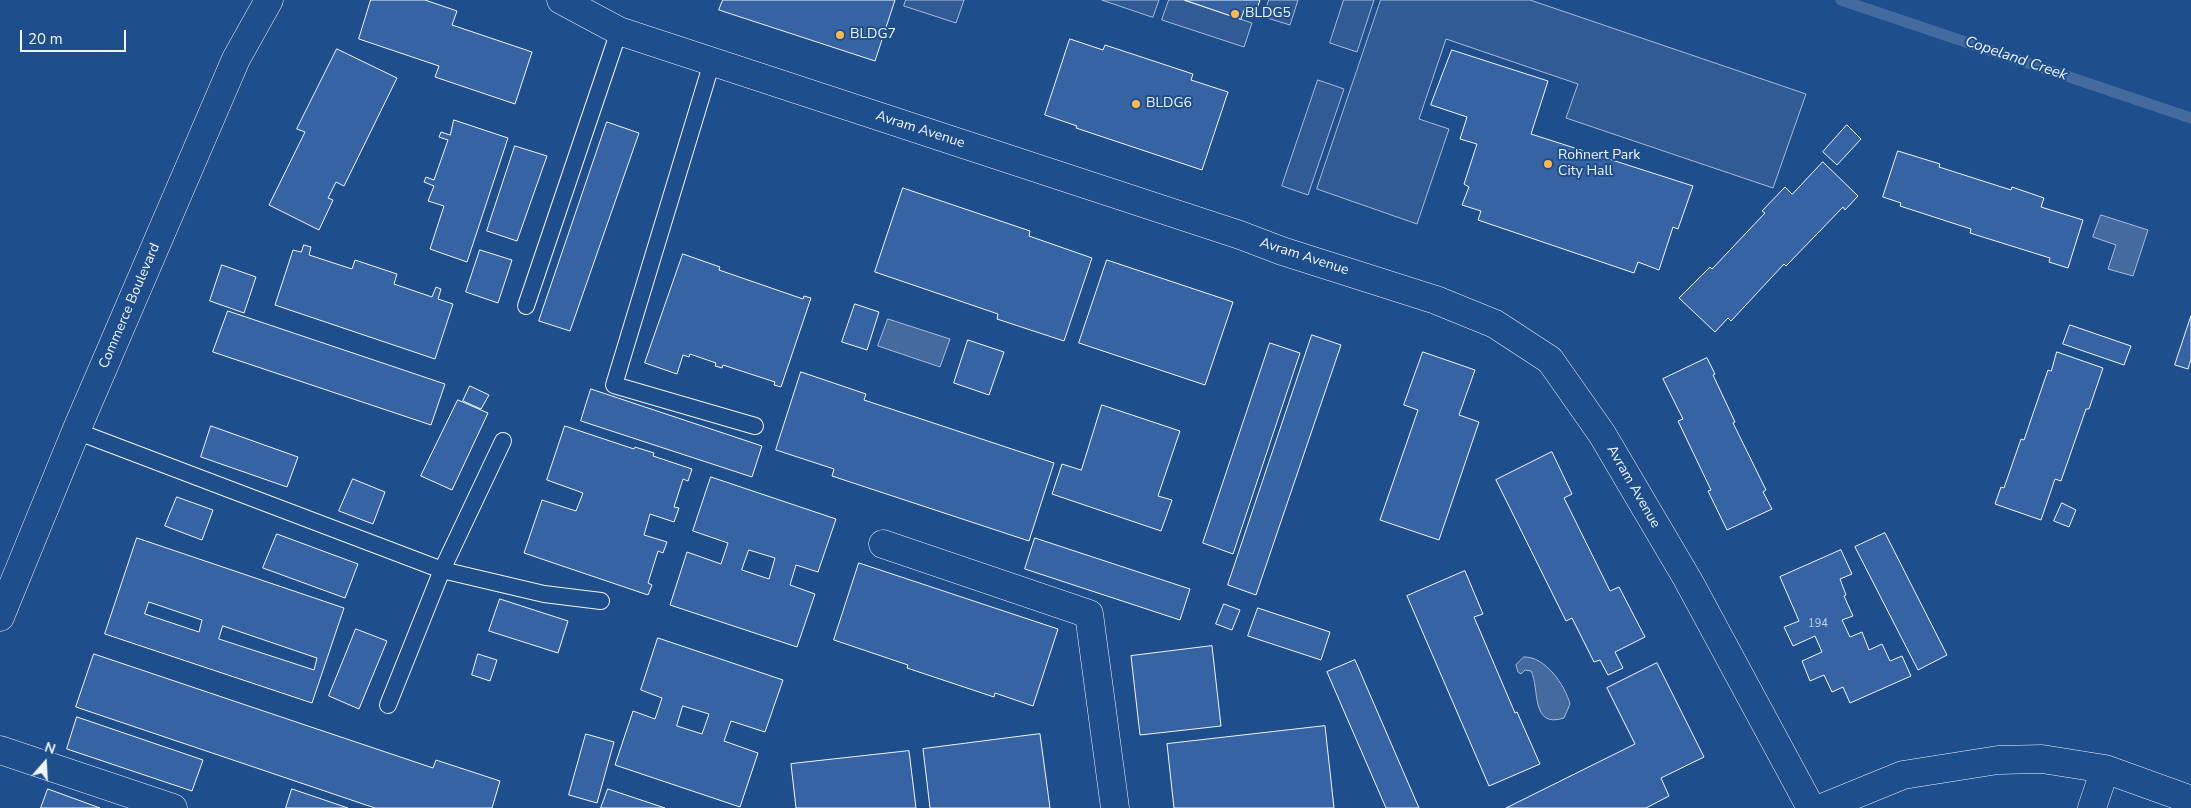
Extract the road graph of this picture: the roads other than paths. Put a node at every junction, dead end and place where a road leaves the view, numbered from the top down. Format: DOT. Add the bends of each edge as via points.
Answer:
graph roads {
  1 [pos="269,0"];
  2 [pos="561,0"];
  3 [pos="619,31"];
  4 [pos="712,62"];
  5 [pos="526,306"];
  6 [pos="755,426"];
  7 [pos="76,431"];
  8 [pos="503,441"];
  9 [pos="883,544"];
  10 [pos="442,570"];
  11 [pos="601,601"];
  12 [pos="0,617"];
  13 [pos="388,705"];
  14 [pos="0,750"];
  15 [pos="2105,769"];
  16 [pos="2191,800"];
  17 [pos="173,808"];
  18 [pos="1115,808"];
  19 [pos="1811,808"];
  20 [pos="1822,808"];
  21 [pos="2092,808"];
  1 -- 7 [label="street, Commerce Boulevard" via="236,59"];
  2 -- 3 [label="street, Avram Avenue"];
  3 -- 4 [label="street, Avram Avenue"];
  3 -- 5 [label="lane"];
  4 -- 6 [label="lane" via="614,385"];
  4 -- 19 [label="street, Avram Avenue" via="1436,300 1495,324 1550,360 1602,434 1688,580"];
  7 -- 10 [label="lane"];
  7 -- 12 [label="street, Commerce Boulevard"];
  8 -- 10 [label="lane"];
  9 -- 18 [label="street" via="1089,614"];
  10 -- 11 [label="lane" via="544,594"];
  10 -- 13 [label="lane"];
  14 -- 17 [label="street"];
  15 -- 16 [label="street"];
  15 -- 20 [label="street" via="2042,760 1998,760 1904,775"];
  15 -- 21 [label="street"];
}
